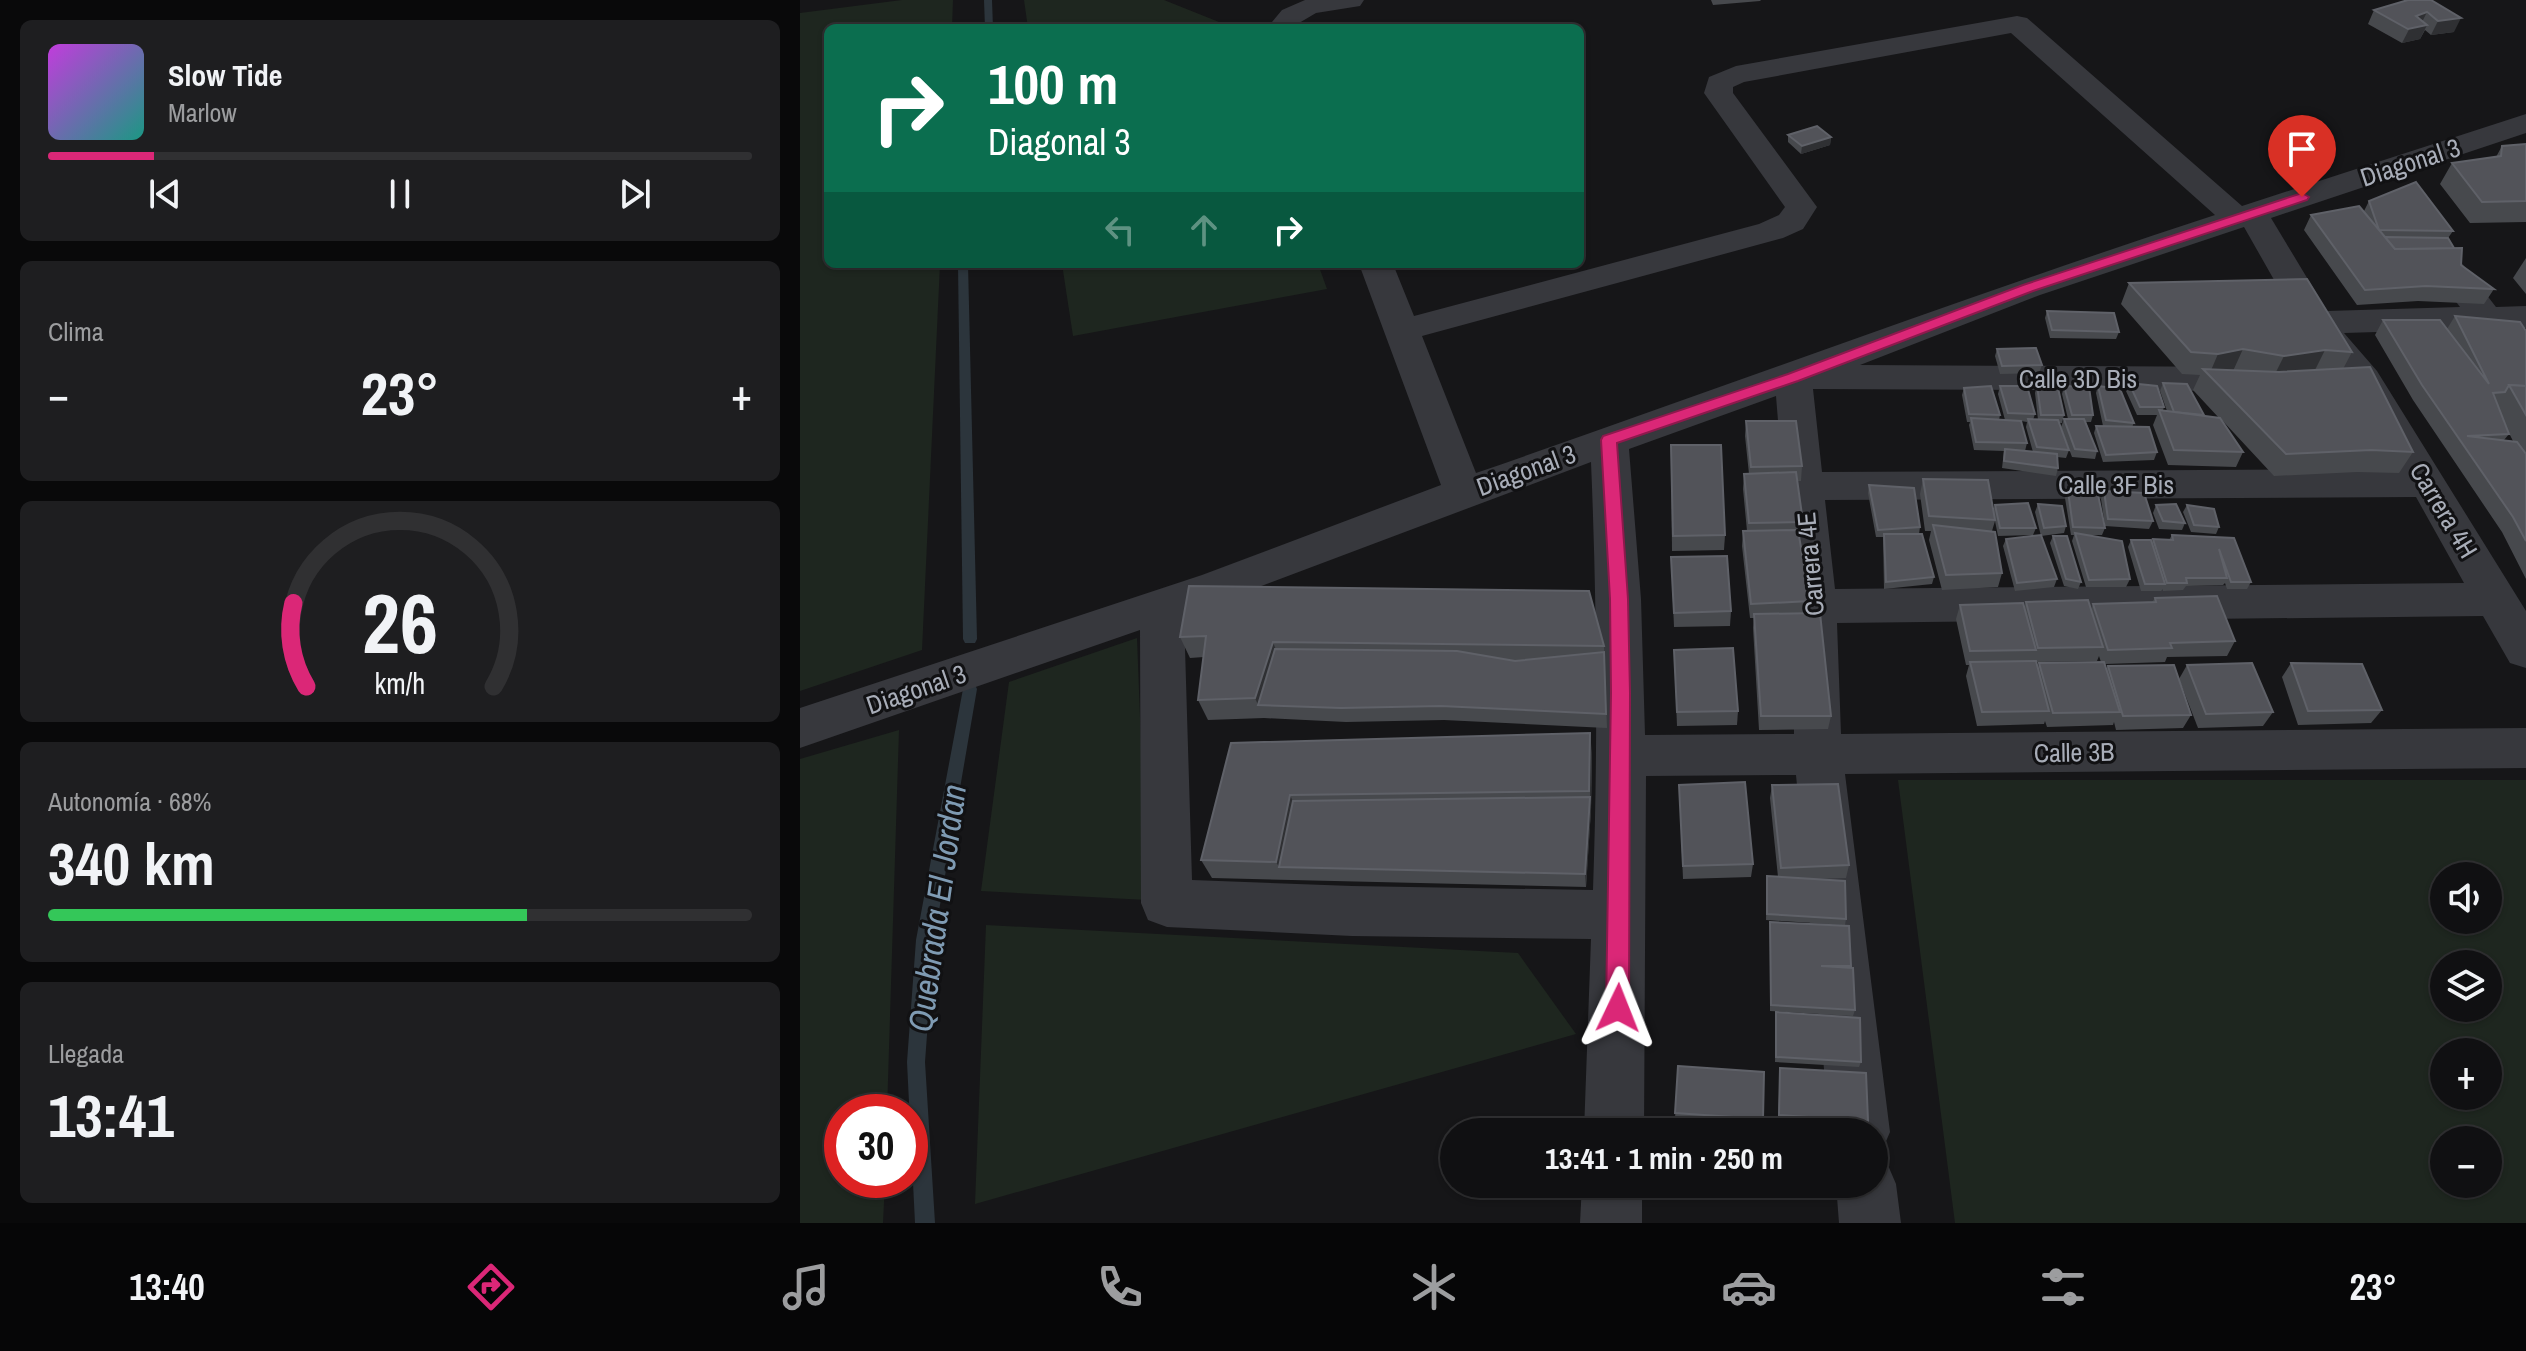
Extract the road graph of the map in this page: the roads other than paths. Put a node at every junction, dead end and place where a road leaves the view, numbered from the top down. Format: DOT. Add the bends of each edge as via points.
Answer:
graph roads {
  1 [pos="1351,0"];
  2 [pos="1990,0"];
  3 [pos="1285,24"];
  4 [pos="2017,24"];
  5 [pos="2526,123"];
  6 [pos="2244,215"];
  7 [pos="2422,233"];
  8 [pos="1378,268"];
  9 [pos="2484,317"];
  10 [pos="2526,317"];
  11 [pos="2316,322"];
  12 [pos="1403,330"];
  13 [pos="2526,370"];
  14 [pos="1793,377"];
  15 [pos="2364,380"];
  16 [pos="1609,440"];
  17 [pos="2428,483"];
  18 [pos="1803,486"];
  19 [pos="1464,492"];
  20 [pos="1217,587"];
  21 [pos="1325,590"];
  22 [pos="2496,599"];
  23 [pos="1162,606"];
  24 [pos="1815,606"];
  25 [pos="2526,650"];
  26 [pos="800,728"];
  27 [pos="2526,748"];
  28 [pos="1818,755"];
  29 [pos="1622,756"];
  30 [pos="1621,915"];
  31 [pos="1614,1118"];
  32 [pos="1858,1118"];
  33 [pos="1612,1198"];
  34 [pos="1867,1198"];
  35 [pos="1611,1223"];
  36 [pos="1870,1223"];
  1 -- 3 [label="street" via="1301,9"];
  2 -- 4 [label="street, Carrera 4H"];
  4 -- 6 [label="street, Carrera 4H"];
  4 -- 12 [label="street" via="1736,75 1719,83 1718,93 1801,207 1791,222"];
  5 -- 6 [label="street, Diagonal 3" via="2386,185"];
  6 -- 11 [label="street, Carrera 4H"];
  6 -- 14 [label="street, Diagonal 3" via="2028,288"];
  7 -- 9 [label="street"];
  8 -- 12 [label="street"];
  9 -- 10 [label="street"];
  9 -- 11 [label="street"];
  9 -- 13 [label="street"];
  11 -- 15 [label="street, Carrera 4H"];
  12 -- 19 [label="street"];
  14 -- 15 [label="street, Calle 3D Bis"];
  14 -- 16 [label="street, Diagonal 3"];
  14 -- 18 [label="street, Carrera 4E"];
  15 -- 17 [label="street, Carrera 4H"];
  16 -- 19 [label="street, Diagonal 3"];
  16 -- 29 [label="street" via="1596,598"];
  17 -- 18 [label="street, Calle 3F Bis"];
  17 -- 22 [label="street, Carrera 4H"];
  18 -- 24 [label="street, Carrera 4E"];
  19 -- 20 [label="street, Diagonal 3"];
  20 -- 21 [label="street"];
  20 -- 23 [label="street, Diagonal 3"];
  22 -- 24 [label="street"];
  22 -- 25 [label="street, Carrera 4H"];
  23 -- 26 [label="street, Diagonal 3"];
  23 -- 30 [label="street" via="1167,903"];
  24 -- 28 [label="street, Carrera 4E"];
  27 -- 28 [label="street, Calle 3B"];
  28 -- 29 [label="street, Calle 3B"];
  28 -- 32 [label="street, Carrera 4E"];
  29 -- 30 [label="street"];
  30 -- 31 [label="street"];
  33 -- 35 [label="street"];
  34 -- 36 [label="street"];
}
